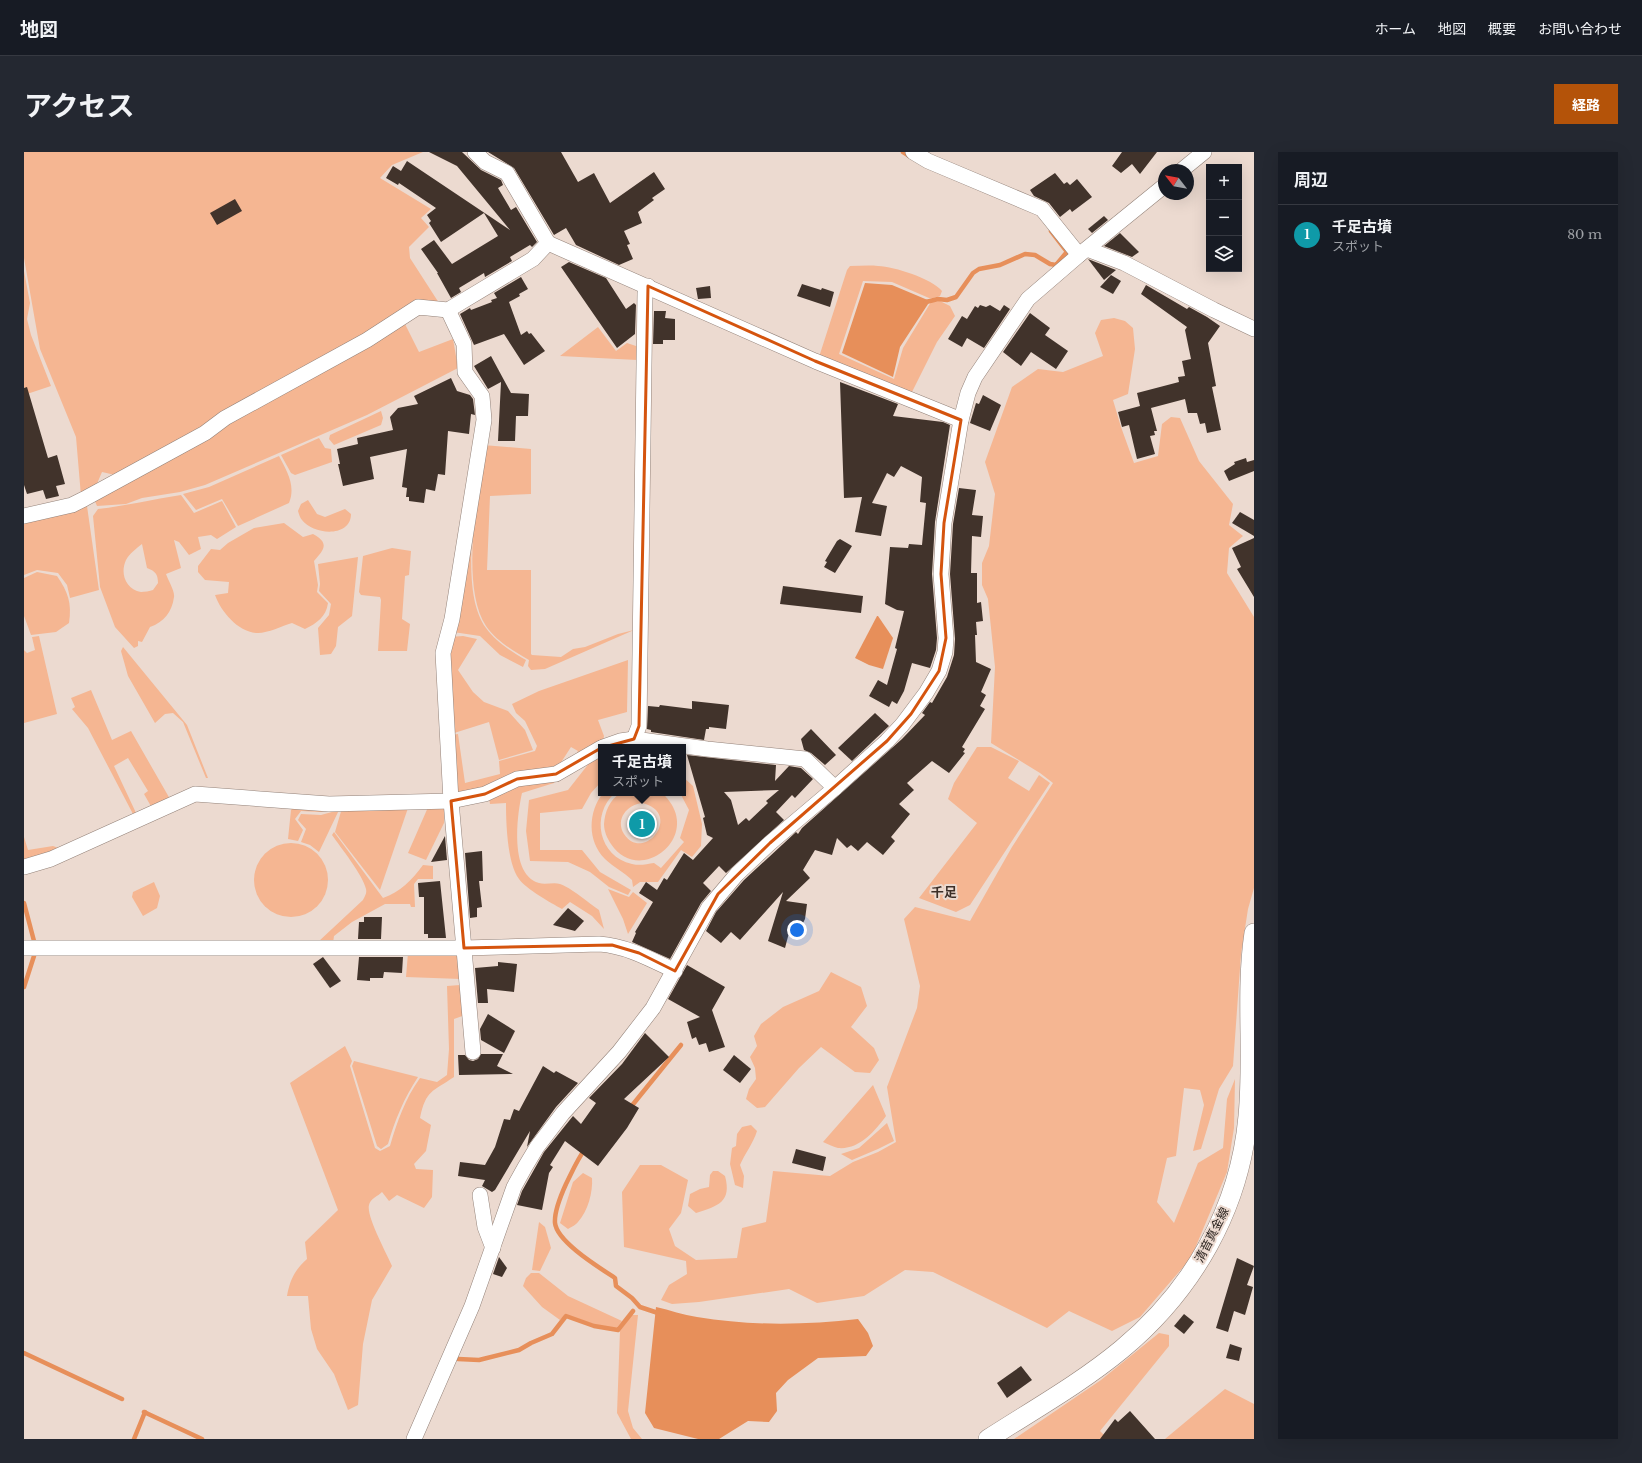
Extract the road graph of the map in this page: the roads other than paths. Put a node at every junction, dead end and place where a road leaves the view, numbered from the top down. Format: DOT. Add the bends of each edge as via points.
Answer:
graph roads {
  1 [pos="475,152"];
  2 [pos="913,152"];
  3 [pos="1204,152"];
  4 [pos="1189,164"];
  5 [pos="1158,191"];
  6 [pos="548,243"];
  7 [pos="1083,252"];
  8 [pos="648,286"];
  9 [pos="448,310"];
  10 [pos="1254,329"];
  11 [pos="961,420"];
  12 [pos="24,516"];
  13 [pos="634,739"];
  14 [pos="611,744"];
  15 [pos="670,744"];
  16 [pos="686,746"];
  17 [pos="598,749"];
  18 [pos="835,788"];
  19 [pos="451,800"];
  20 [pos="24,867"];
  21 [pos="1254,933"];
  22 [pos="30,948"];
  23 [pos="464,948"];
  24 [pos="675,971"];
  25 [pos="473,1052"];
  26 [pos="480,1195"];
  27 [pos="493,1248"];
  28 [pos="414,1439"];
  29 [pos="988,1439"];
  1 -- 6 [label="street" via="485,162 507,173"];
  2 -- 7 [label="street" via="928,161 1042,209"];
  3 -- 4 [label="street"];
  5 -- 7 [label="street"];
  6 -- 8 [label="street"];
  6 -- 9 [label="street" via="533,259"];
  7 -- 10 [label="street" via="1124,262"];
  7 -- 11 [label="street" via="1038,290 1021,309 975,377"];
  8 -- 11 [label="street" via="815,361"];
  8 -- 13 [label="street" via="645,293 639,726"];
  9 -- 12 [label="street" via="418,307 367,340 84,499"];
  9 -- 19 [label="street" via="464,344 465,372 482,396 484,420 452,619 443,653"];
  11 -- 18 [label="street" via="944,523 941,574 946,652 939,671 926,693 902,725"];
  13 -- 14 [label="street"];
  13 -- 15 [label="street"];
  16 -- 18 [label="street" via="805,759"];
  17 -- 19 [label="street" via="556,774 517,779 484,794"];
  18 -- 24 [label="street" via="770,843 718,894"];
  19 -- 20 [label="street" via="329,804 195,794 51,859"];
  19 -- 23 [label="street"];
  21 -- 29 [label="main road, 清音真金線" via="1250,964 1248,1115 1233,1188 1213,1237 1188,1280 1153,1321 1080,1380"];
  22 -- 23 [label="street"];
  23 -- 24 [label="street" via="612,945 639,953"];
  23 -- 25 [label="street"];
  24 -- 27 [label="street" via="653,1008 632,1036 537,1147 514,1187"];
  26 -- 27 [label="street" via="485,1228"];
  27 -- 28 [label="street" via="472,1306"];
}
